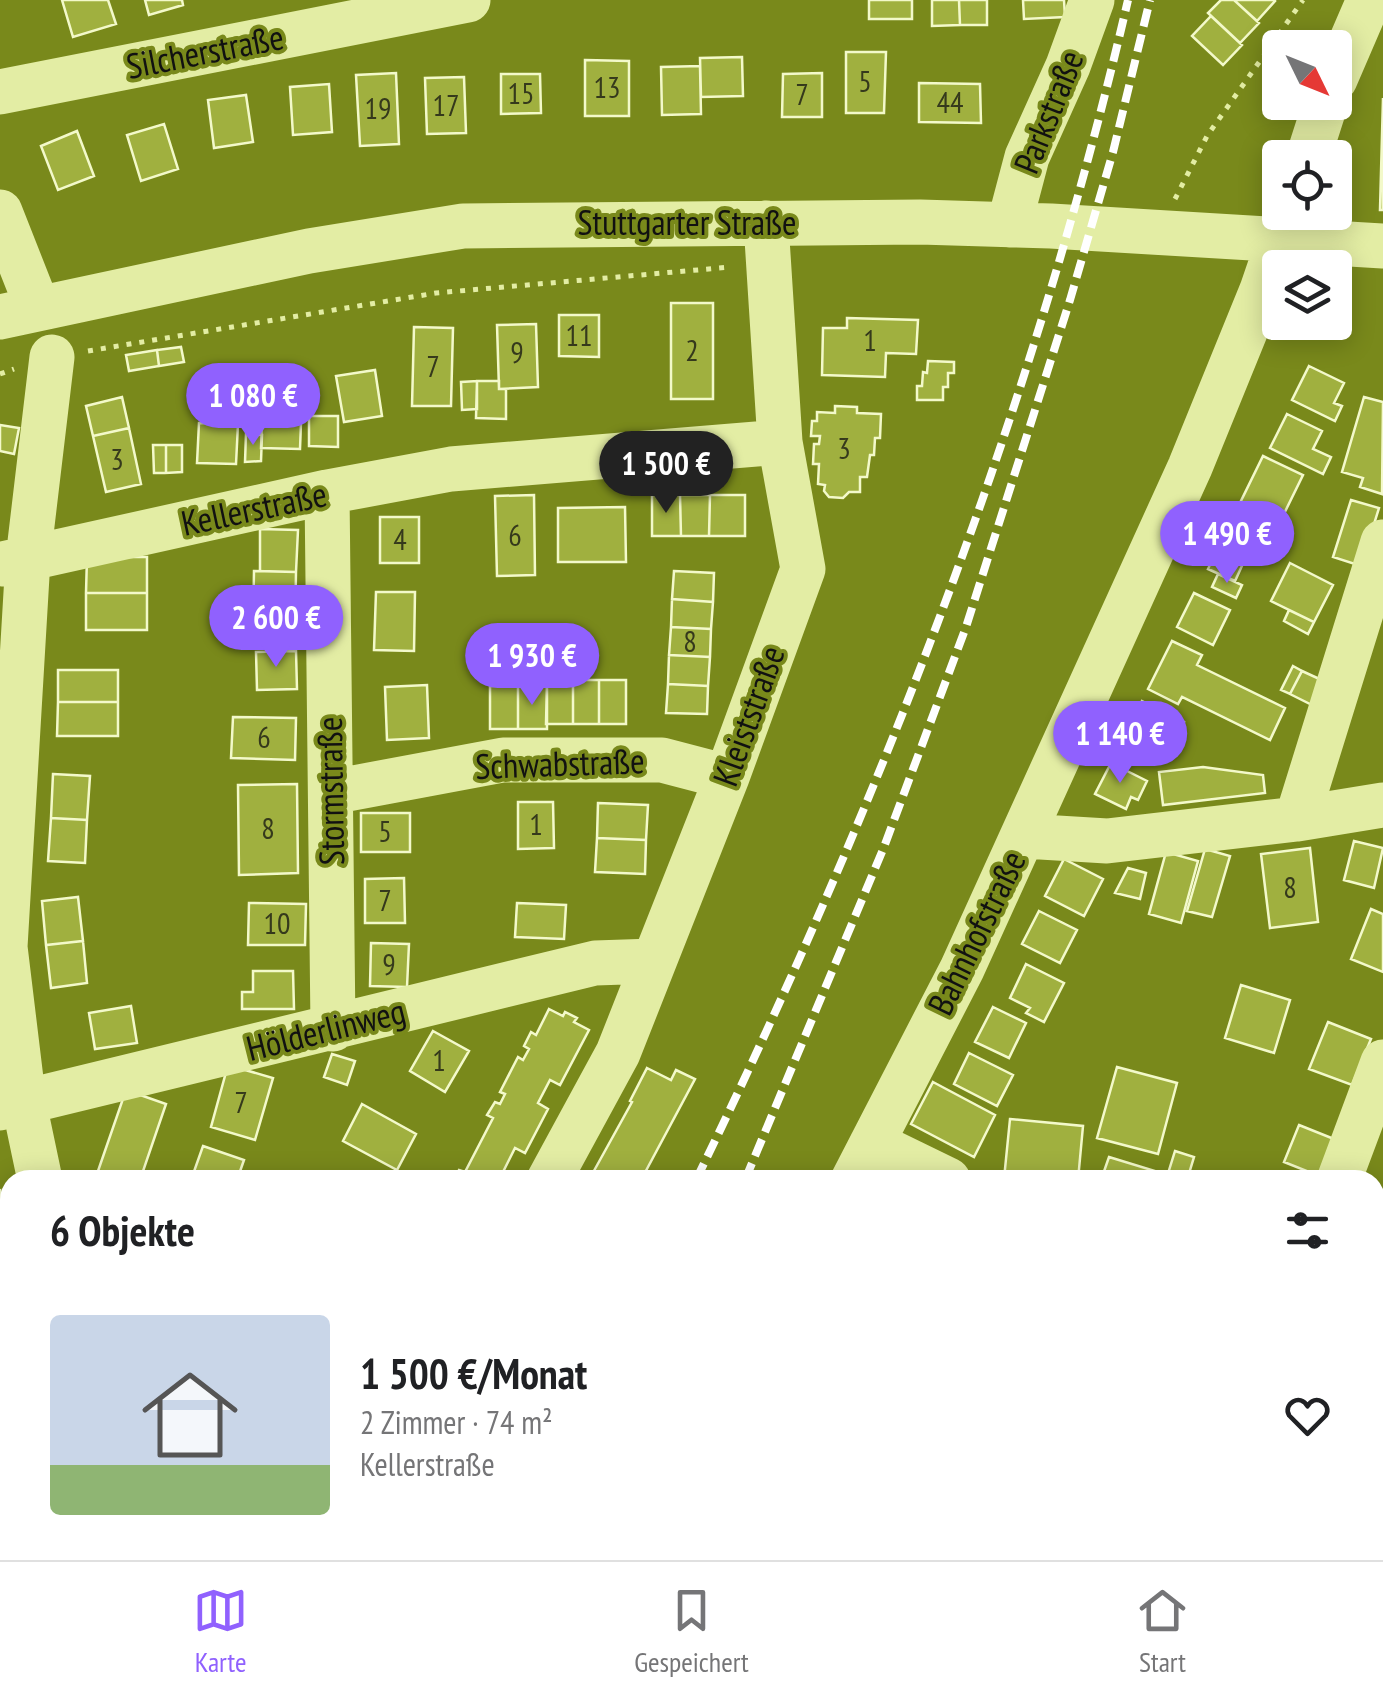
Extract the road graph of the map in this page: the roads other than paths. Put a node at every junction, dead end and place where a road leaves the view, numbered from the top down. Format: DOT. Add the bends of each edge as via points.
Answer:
graph roads {
  1 [pos="468,0"];
  2 [pos="1092,0"];
  3 [pos="1369,0"];
  4 [pos="1352,40"];
  5 [pos="0,92"];
  6 [pos="0,212"];
  7 [pos="1009,225"];
  8 [pos="1262,227"];
  9 [pos="1283,230"];
  10 [pos="1304,230"];
  11 [pos="767,243"];
  12 [pos="1383,246"];
  13 [pos="19,312"];
  14 [pos="52,358"];
  15 [pos="780,442"];
  16 [pos="327,492"];
  17 [pos="1383,542"];
  18 [pos="14,562"];
  19 [pos="728,777"];
  20 [pos="332,792"];
  21 [pos="1383,804"];
  22 [pos="1297,818"];
  23 [pos="1024,836"];
  24 [pos="3,948"];
  25 [pos="654,960"];
  26 [pos="332,1029"];
  27 [pos="1383,1062"];
  28 [pos="12,1106"];
  29 [pos="862,1161"];
  30 [pos="36,1170"];
  31 [pos="553,1170"];
  32 [pos="903,1170"];
  33 [pos="1342,1170"];
  1 -- 5 [label="street, Silcherstraße"];
  2 -- 7 [label="street, Parkstraße" via="1027,157"];
  3 -- 4 [label="street"];
  6 -- 13 [label="street"];
  7 -- 8 [label="street, Stuttgarter Straße" via="1158,232"];
  7 -- 11 [label="street, Stuttgarter Straße"];
  9 -- 23 [label="street, Bahnhofstraße" via="1190,467"];
  10 -- 12 [label="street, Stuttgarter Straße"];
  11 -- 13 [label="street, Stuttgarter Straße" via="463,226 309,250"];
  11 -- 15 [label="street, Kleiststraße"];
  14 -- 18 [label="street"];
  15 -- 16 [label="street, Kellerstraße" via="451,469"];
  15 -- 19 [label="street, Kleiststraße" via="803,570"];
  16 -- 18 [label="street, Kellerstraße"];
  16 -- 20 [label="street, Stormstraße"];
  17 -- 22 [label="street"];
  18 -- 24 [label="street"];
  19 -- 20 [label="street, Schwabstraße" via="662,760 504,760"];
  19 -- 25 [label="street, Kleiststraße"];
  20 -- 26 [label="street, Stormstraße"];
  21 -- 22 [label="street"];
  22 -- 23 [label="street" via="1107,842"];
  23 -- 29 [label="street, Bahnhofstraße"];
  24 -- 28 [label="street"];
  25 -- 26 [label="street, Hölderlinweg" via="595,964"];
  25 -- 31 [label="street, Kleiststraße" via="618,1052"];
  26 -- 28 [label="street, Hölderlinweg"];
  27 -- 33 [label="street"];
  28 -- 30 [label="street"];
  29 -- 32 [label="street"];
}
